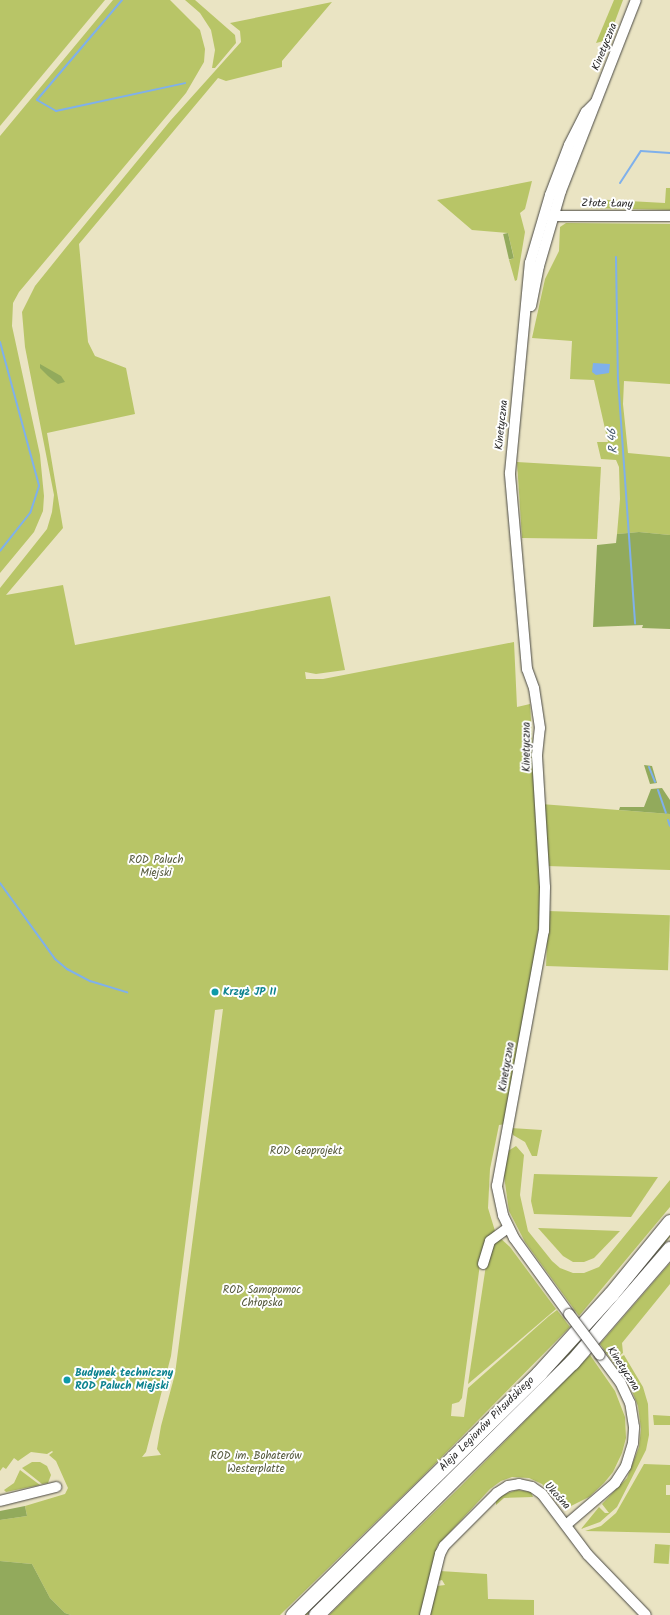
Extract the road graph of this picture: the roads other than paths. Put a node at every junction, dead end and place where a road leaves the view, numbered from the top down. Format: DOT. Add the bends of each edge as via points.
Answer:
graph roads {
  1 [pos="636,0"];
  2 [pos="595,103"];
  3 [pos="554,216"];
  4 [pos="670,216"];
  5 [pos="543,217"];
  6 [pos="525,325"];
  7 [pos="511,1074"];
  8 [pos="498,1168"];
  9 [pos="670,1222"];
  10 [pos="508,1228"];
  11 [pos="670,1249"];
  12 [pos="484,1264"];
  13 [pos="56,1487"];
  14 [pos="0,1501"];
  15 [pos="566,1525"];
  16 [pos="293,1615"];
  17 [pos="316,1615"];
  18 [pos="425,1615"];
  19 [pos="646,1615"];
  1 -- 2 [label="street, Kinetyczna"];
  2 -- 3 [label="street, Kinetyczna"];
  2 -- 5 [label="street, Kinetyczna" via="586,112 574,132"];
  3 -- 4 [label="street, Złote Łany"];
  3 -- 5 [label="street, Złote Łany"];
  3 -- 6 [label="street, Kinetyczna"];
  5 -- 6 [label="street, Kinetyczna" via="527,280"];
  6 -- 8 [label="street, Kinetyczna" via="511,452 510,486 527,669 534,688 540,728 537,755 545,914 512,1108"];
  7 -- 8 [label="street, Kinetyczna"];
  8 -- 10 [label="street, Kinetyczna" via="497,1186"];
  9 -- 16 [label="highway, Aleja Legionów Piłsudskiego" via="611,1294 539,1373"];
  10 -- 12 [label="street" via="490,1240"];
  10 -- 15 [label="street, Kinetyczna, bridge" via="620,1382 630,1403 634,1427 633,1443 626,1466 615,1483"];
  11 -- 17 [label="highway, Aleja Legionów Piłsudskiego" via="572,1362"];
  13 -- 14 [label="street"];
  15 -- 18 [label="street, Ukośna" via="537,1490 523,1485 508,1486 497,1493 444,1546"];
  15 -- 19 [label="street, Ukośna" via="595,1564"];
}
